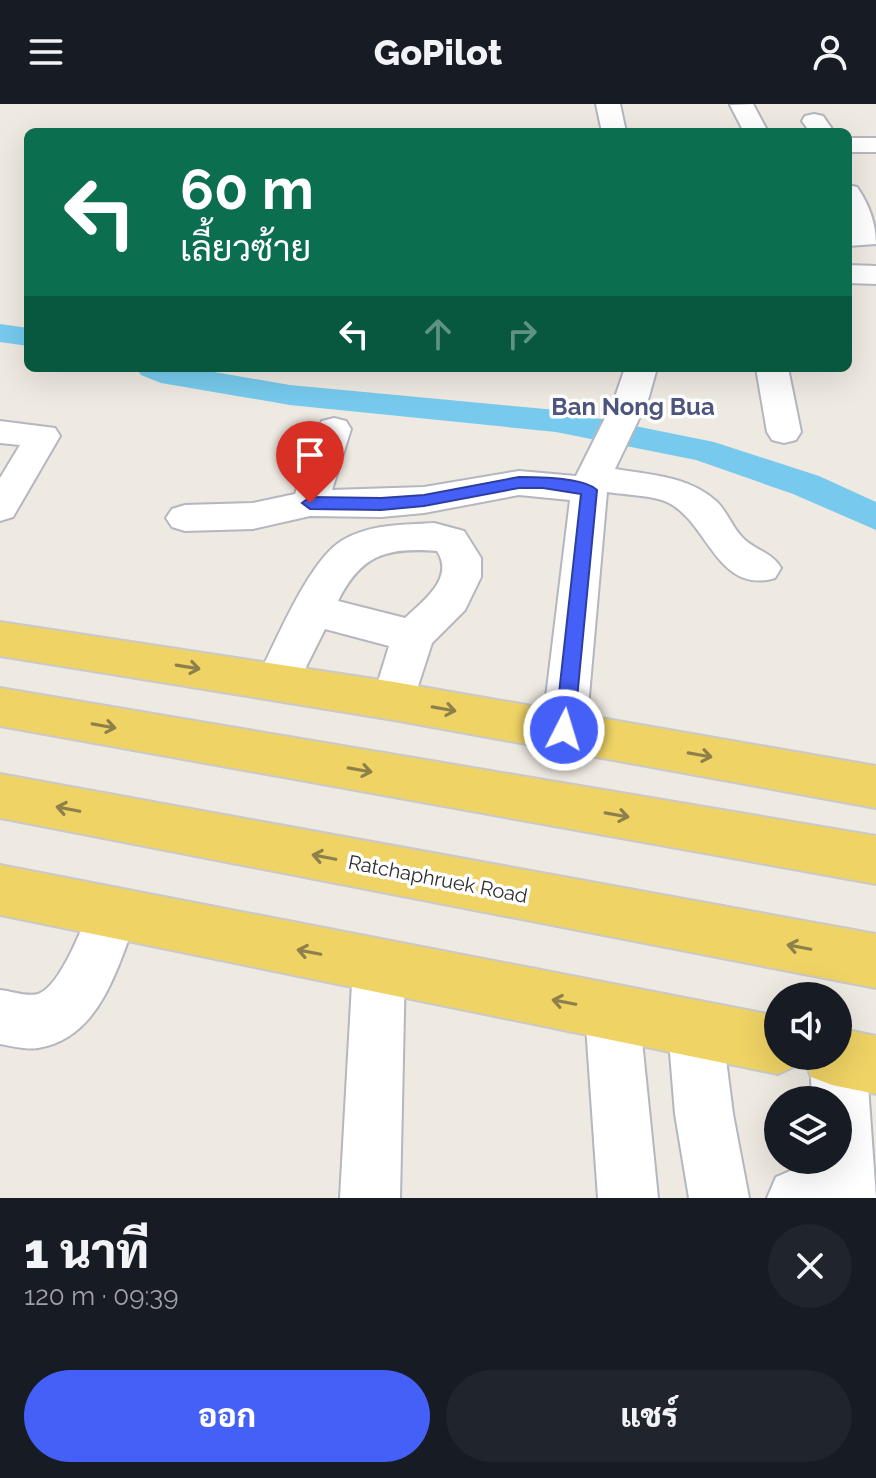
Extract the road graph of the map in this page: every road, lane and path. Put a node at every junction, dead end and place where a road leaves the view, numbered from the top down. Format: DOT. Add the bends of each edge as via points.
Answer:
graph roads {
  1 [pos="608,104"];
  2 [pos="742,105"];
  3 [pos="613,128"];
  4 [pos="754,128"];
  5 [pos="852,145"];
  6 [pos="874,145"];
  7 [pos="852,202"];
  8 [pos="852,238"];
  9 [pos="852,274"];
  10 [pos="876,275"];
  11 [pos="773,372"];
  12 [pos="636,384"];
  13 [pos="334,429"];
  14 [pos="0,432"];
  15 [pos="784,432"];
  16 [pos="595,474"];
  17 [pos="310,503"];
  18 [pos="0,508"];
  19 [pos="185,518"];
  20 [pos="761,568"];
  21 [pos="312,610"];
  22 [pos="413,636"];
  23 [pos="0,639"];
  24 [pos="278,681"];
  25 [pos="394,701"];
  26 [pos="0,707"];
  27 [pos="564,730"];
  28 [pos="876,787"];
  29 [pos="0,796"];
  30 [pos="876,860"];
  31 [pos="0,890"];
  32 [pos="113,914"];
  33 [pos="876,961"];
  34 [pos="379,966"];
  35 [pos="612,1011"];
  36 [pos="0,1017"];
  37 [pos="695,1028"];
  38 [pos="764,1042"];
  39 [pos="847,1070"];
  40 [pos="829,1196"];
  41 [pos="370,1198"];
  42 [pos="628,1198"];
  43 [pos="719,1198"];
  1 -- 3 [label="street"];
  2 -- 4 [label="street"];
  5 -- 6 [label="street"];
  7 -- 8 [label="street" via="867,238"];
  9 -- 10 [label="street"];
  11 -- 15 [label="street"];
  12 -- 16 [label="street"];
  13 -- 17 [label="street"];
  14 -- 18 [label="street" via="43,436"];
  16 -- 17 [label="street" via="424,500"];
  16 -- 20 [label="street" via="679,492 705,512 727,546"];
  16 -- 27 [label="street"];
  17 -- 19 [label="street" via="262,515"];
  21 -- 22 [label="street"];
  21 -- 22 [label="street" via="336,566 356,550 404,537 450,541 462,558 461,577 451,599"];
  21 -- 24 [label="street"];
  22 -- 25 [label="street"];
  23 -- 24 [label="main road, one-way"];
  24 -- 25 [label="main road"];
  25 -- 27 [label="main road, one-way"];
  26 -- 30 [label="main road, one-way"];
  27 -- 28 [label="main road, one-way"];
  33 -- 29 [label="main road, Ratchaphruek Road, one-way"];
  31 -- 32 [label="main road"];
  34 -- 32 [label="main road, one-way"];
  32 -- 36 [label="street" via="79,990 60,1014 39,1021"];
  35 -- 34 [label="main road, one-way"];
  34 -- 41 [label="street"];
  35 -- 37 [label="main road"];
  35 -- 42 [label="street"];
  37 -- 38 [label="main road"];
  37 -- 43 [label="street"];
  39 -- 40 [label="street"];
}
